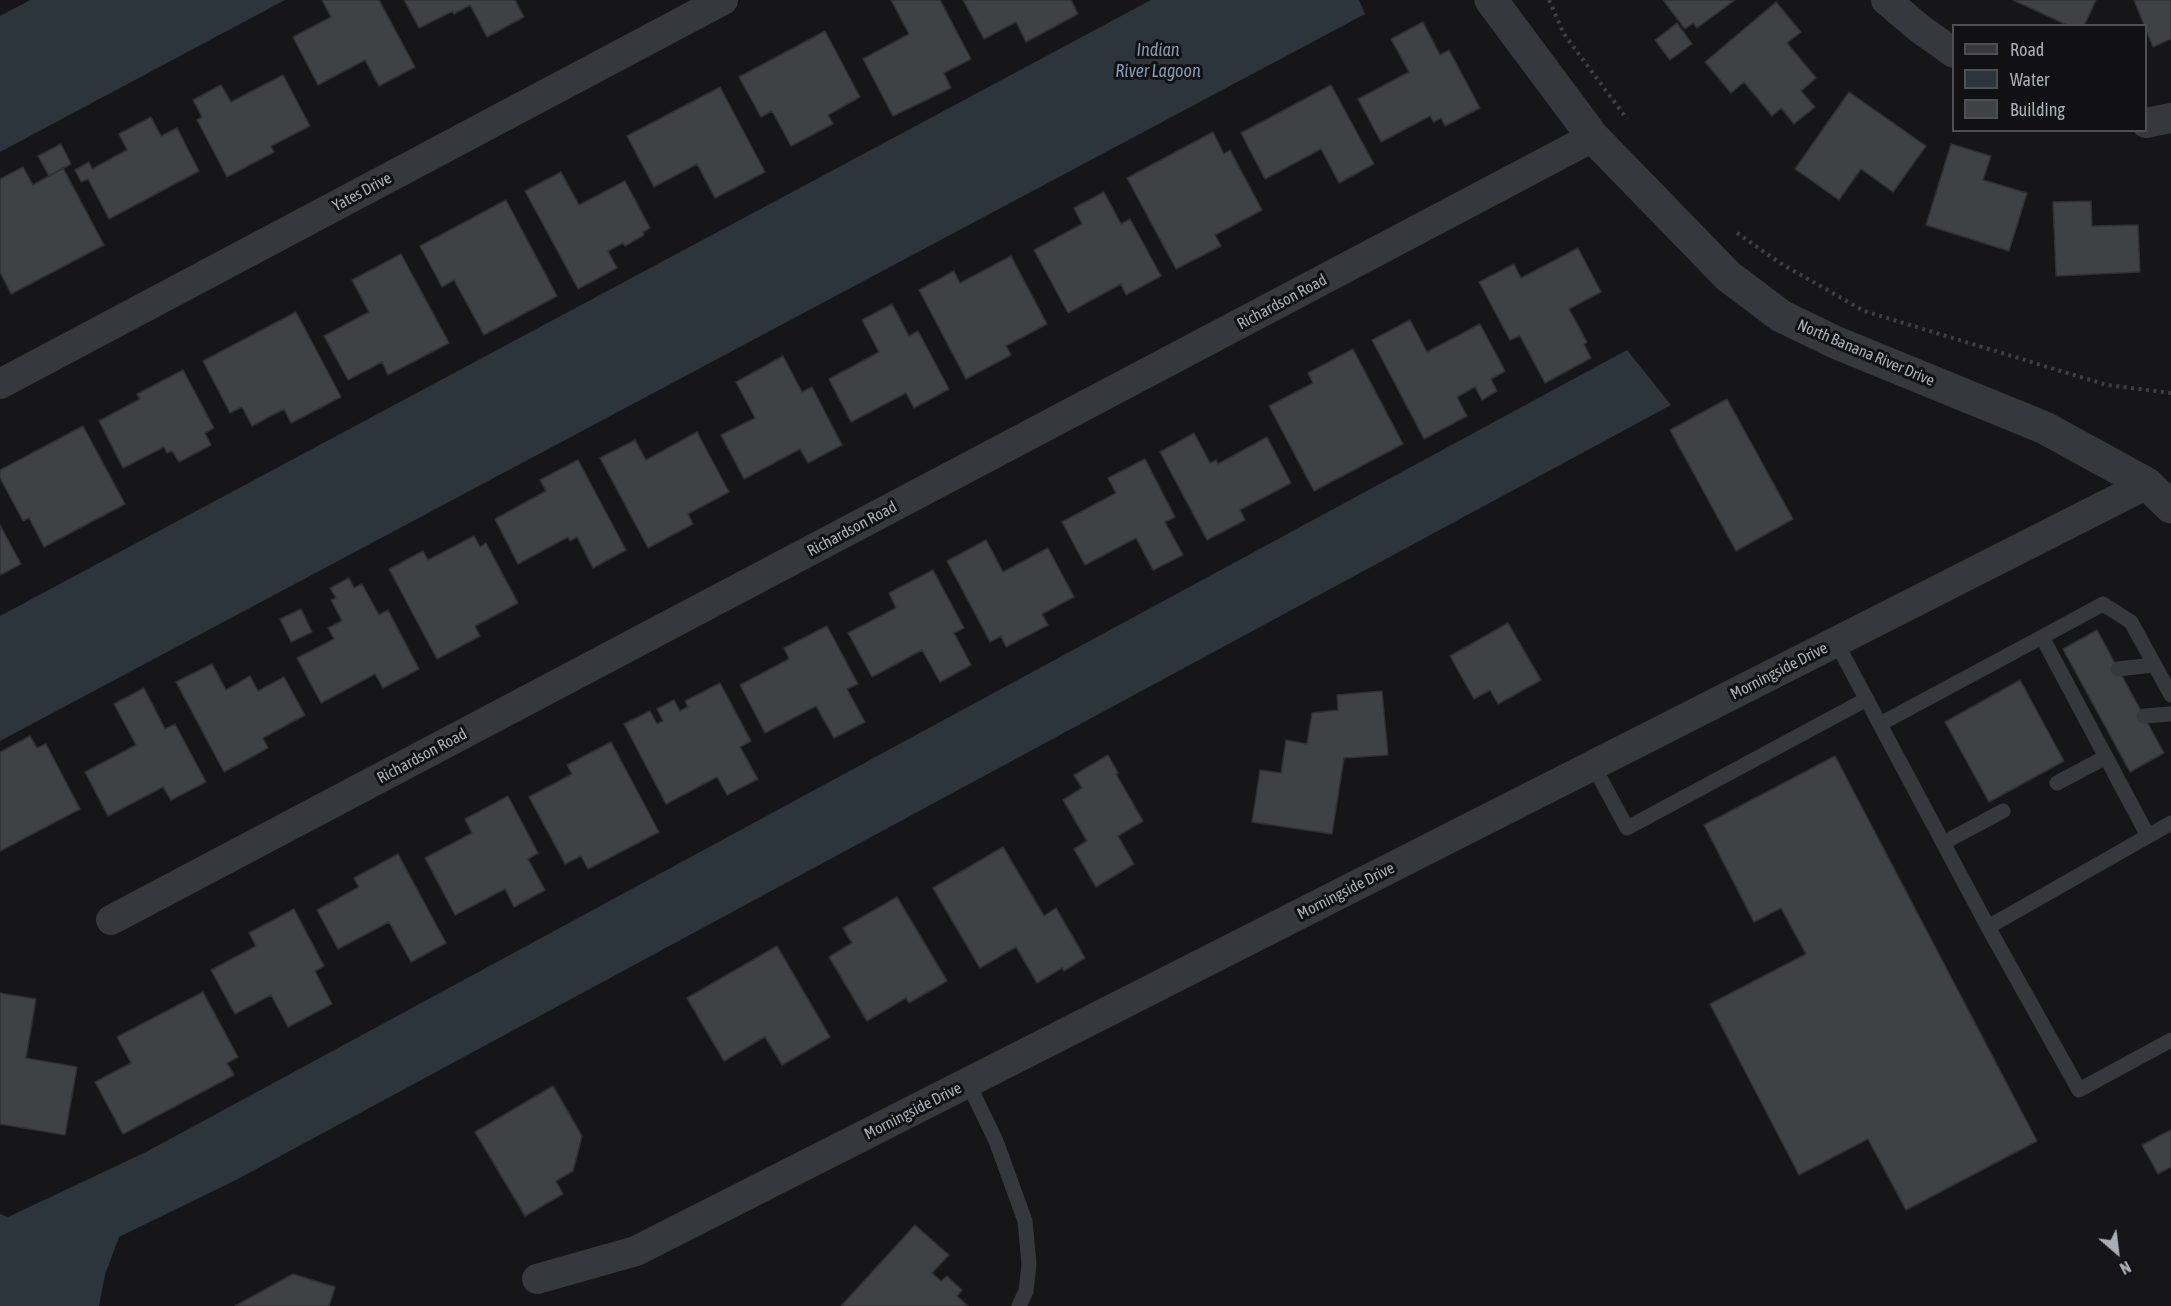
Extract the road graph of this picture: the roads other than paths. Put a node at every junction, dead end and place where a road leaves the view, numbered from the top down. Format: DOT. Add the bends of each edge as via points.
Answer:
graph roads {
  1 [pos="723,0"];
  2 [pos="1491,0"];
  3 [pos="1886,0"];
  4 [pos="1952,52"];
  5 [pos="2171,118"];
  6 [pos="2147,123"];
  7 [pos="1593,137"];
  8 [pos="0,384"];
  9 [pos="2159,478"];
  10 [pos="2171,507"];
  11 [pos="2042,637"];
  12 [pos="1836,642"];
  13 [pos="2154,665"];
  14 [pos="2118,669"];
  15 [pos="2171,695"];
  16 [pos="1866,699"];
  17 [pos="2171,714"];
  18 [pos="2144,716"];
  19 [pos="1880,724"];
  20 [pos="2106,757"];
  21 [pos="1593,765"];
  22 [pos="2057,783"];
  23 [pos="2003,811"];
  24 [pos="2171,823"];
  25 [pos="2148,836"];
  26 [pos="1943,843"];
  27 [pos="111,920"];
  28 [pos="1988,927"];
  29 [pos="2171,1040"];
  30 [pos="968,1083"];
  31 [pos="537,1279"];
  32 [pos="1019,1306"];
  1 -- 8 [label="street, Yates Drive"];
  2 -- 7 [label="street, North Banana River Drive"];
  3 -- 4 [label="street"];
  5 -- 6 [label="street"];
  7 -- 9 [label="street, North Banana River Drive" via="1728,276 1781,315 1838,343"];
  7 -- 27 [label="street, Richardson Road"];
  9 -- 10 [label="street, North Banana River Drive"];
  9 -- 12 [label="street, Morningside Drive"];
  11 -- 13 [label="lane" via="2103,604 2131,622"];
  11 -- 19 [label="lane"];
  11 -- 20 [label="lane" via="2069,674 2095,721"];
  12 -- 16 [label="lane"];
  12 -- 21 [label="street, Morningside Drive"];
  13 -- 14 [label="lane"];
  13 -- 15 [label="lane"];
  16 -- 19 [label="lane"];
  16 -- 21 [label="lane" via="1627,828"];
  17 -- 18 [label="lane"];
  19 -- 26 [label="lane"];
  20 -- 22 [label="lane"];
  20 -- 25 [label="lane"];
  21 -- 30 [label="street, Morningside Drive"];
  23 -- 26 [label="lane"];
  24 -- 25 [label="lane"];
  25 -- 28 [label="lane"];
  26 -- 28 [label="lane"];
  28 -- 29 [label="lane" via="2079,1090"];
  30 -- 31 [label="street, Morningside Drive" via="636,1251"];
  30 -- 32 [label="lane" via="996,1141 1025,1221 1029,1264 1026,1291"];
}
